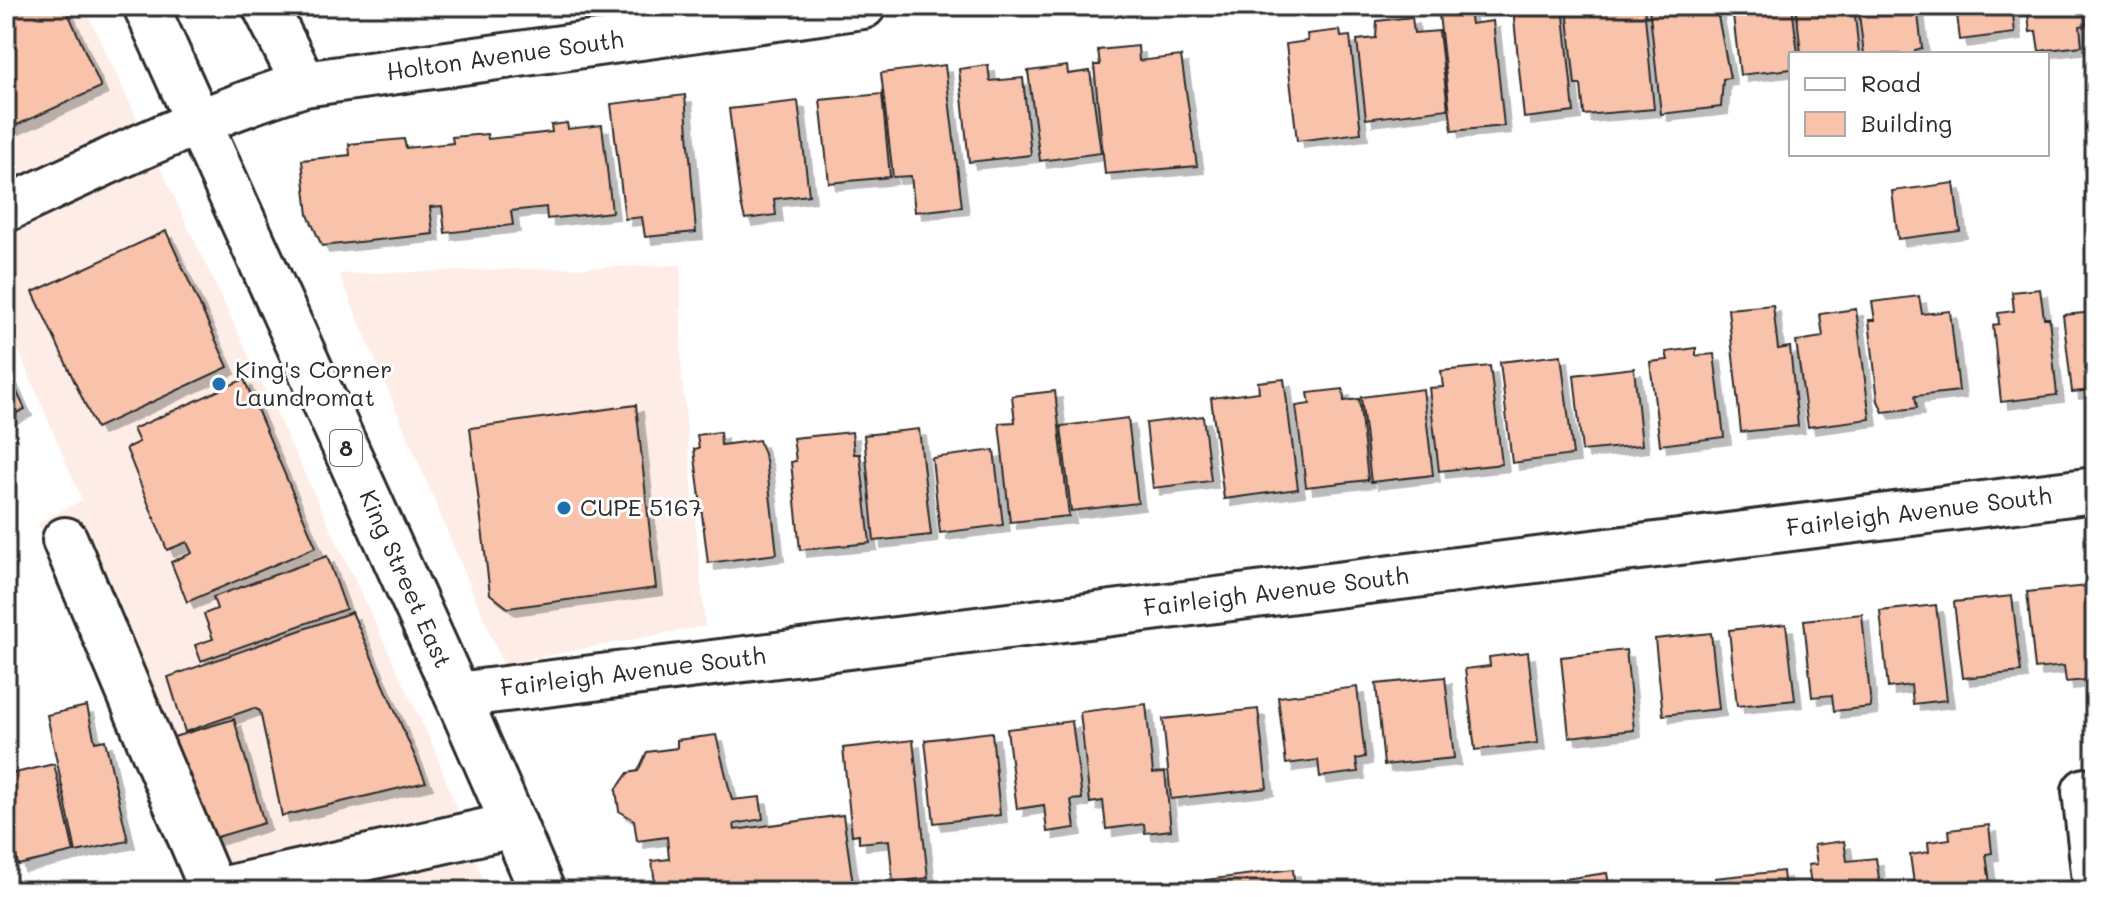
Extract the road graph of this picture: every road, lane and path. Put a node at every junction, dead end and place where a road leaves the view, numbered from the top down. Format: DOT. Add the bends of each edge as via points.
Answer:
graph roads {
  1 [pos="146,6"];
  2 [pos="265,6"];
  3 [pos="863,6"];
  4 [pos="304,84"];
  5 [pos="199,121"];
  6 [pos="6,209"];
  7 [pos="2095,490"];
  8 [pos="65,540"];
  9 [pos="457,695"];
  10 [pos="2085,791"];
  11 [pos="514,825"];
  12 [pos="2095,881"];
  13 [pos="225,890"];
  14 [pos="542,891"];
  1 -- 5 [label="street, King Street East / 8"];
  2 -- 4 [label="street"];
  3 -- 4 [label="street, Holton Avenue South"];
  4 -- 5 [label="street, Holton Avenue South"];
  5 -- 6 [label="street, Holton Avenue South"];
  5 -- 9 [label="street, King Street East / 8"];
  7 -- 9 [label="street, Fairleigh Avenue South"];
  8 -- 13 [label="street"];
  9 -- 11 [label="street, King Street East / 8"];
  10 -- 12 [label="street"];
  11 -- 13 [label="street"];
  11 -- 14 [label="street, King Street East / 8"];
}
